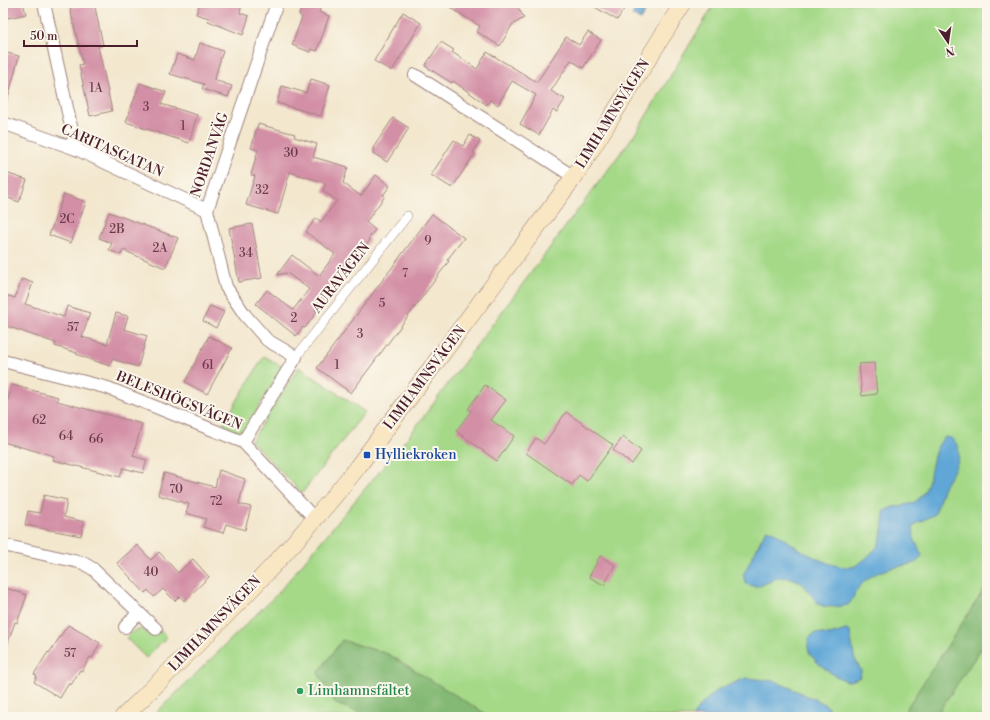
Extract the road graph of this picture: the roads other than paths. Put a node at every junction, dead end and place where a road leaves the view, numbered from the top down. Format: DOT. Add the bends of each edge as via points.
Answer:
graph roads {
  1 [pos="44,3"];
  2 [pos="277,3"];
  3 [pos="683,3"];
  4 [pos="415,75"];
  5 [pos="3,123"];
  6 [pos="76,149"];
  7 [pos="574,177"];
  8 [pos="207,210"];
  9 [pos="407,216"];
  10 [pos="296,358"];
  11 [pos="3,361"];
  12 [pos="243,442"];
  13 [pos="314,519"];
  14 [pos="3,545"];
  15 [pos="138,613"];
  16 [pos="125,627"];
  17 [pos="156,629"];
  18 [pos="123,717"];
  1 -- 6 [label="street"];
  2 -- 8 [label="street, NORDANVÄG"];
  3 -- 7 [label="main road, LIMHAMNSVÄGEN"];
  4 -- 7 [label="street"];
  5 -- 6 [label="street, CARITASGATAN"];
  6 -- 8 [label="street, CARITASGATAN"];
  7 -- 13 [label="main road, LIMHAMNSVÄGEN" via="364,459"];
  8 -- 10 [label="street, NORDANVÄG" via="226,287 244,315 266,340"];
  9 -- 10 [label="street, AURAVÄGEN"];
  10 -- 12 [label="street"];
  11 -- 12 [label="street, BELESHÖGSVÄGEN" via="108,388"];
  12 -- 13 [label="street, BELESHÖGSVÄGEN"];
  13 -- 18 [label="main road, LIMHAMNSVÄGEN" via="281,558"];
  14 -- 15 [label="street" via="83,563 93,569"];
  15 -- 16 [label="street"];
  15 -- 17 [label="street"];
}
